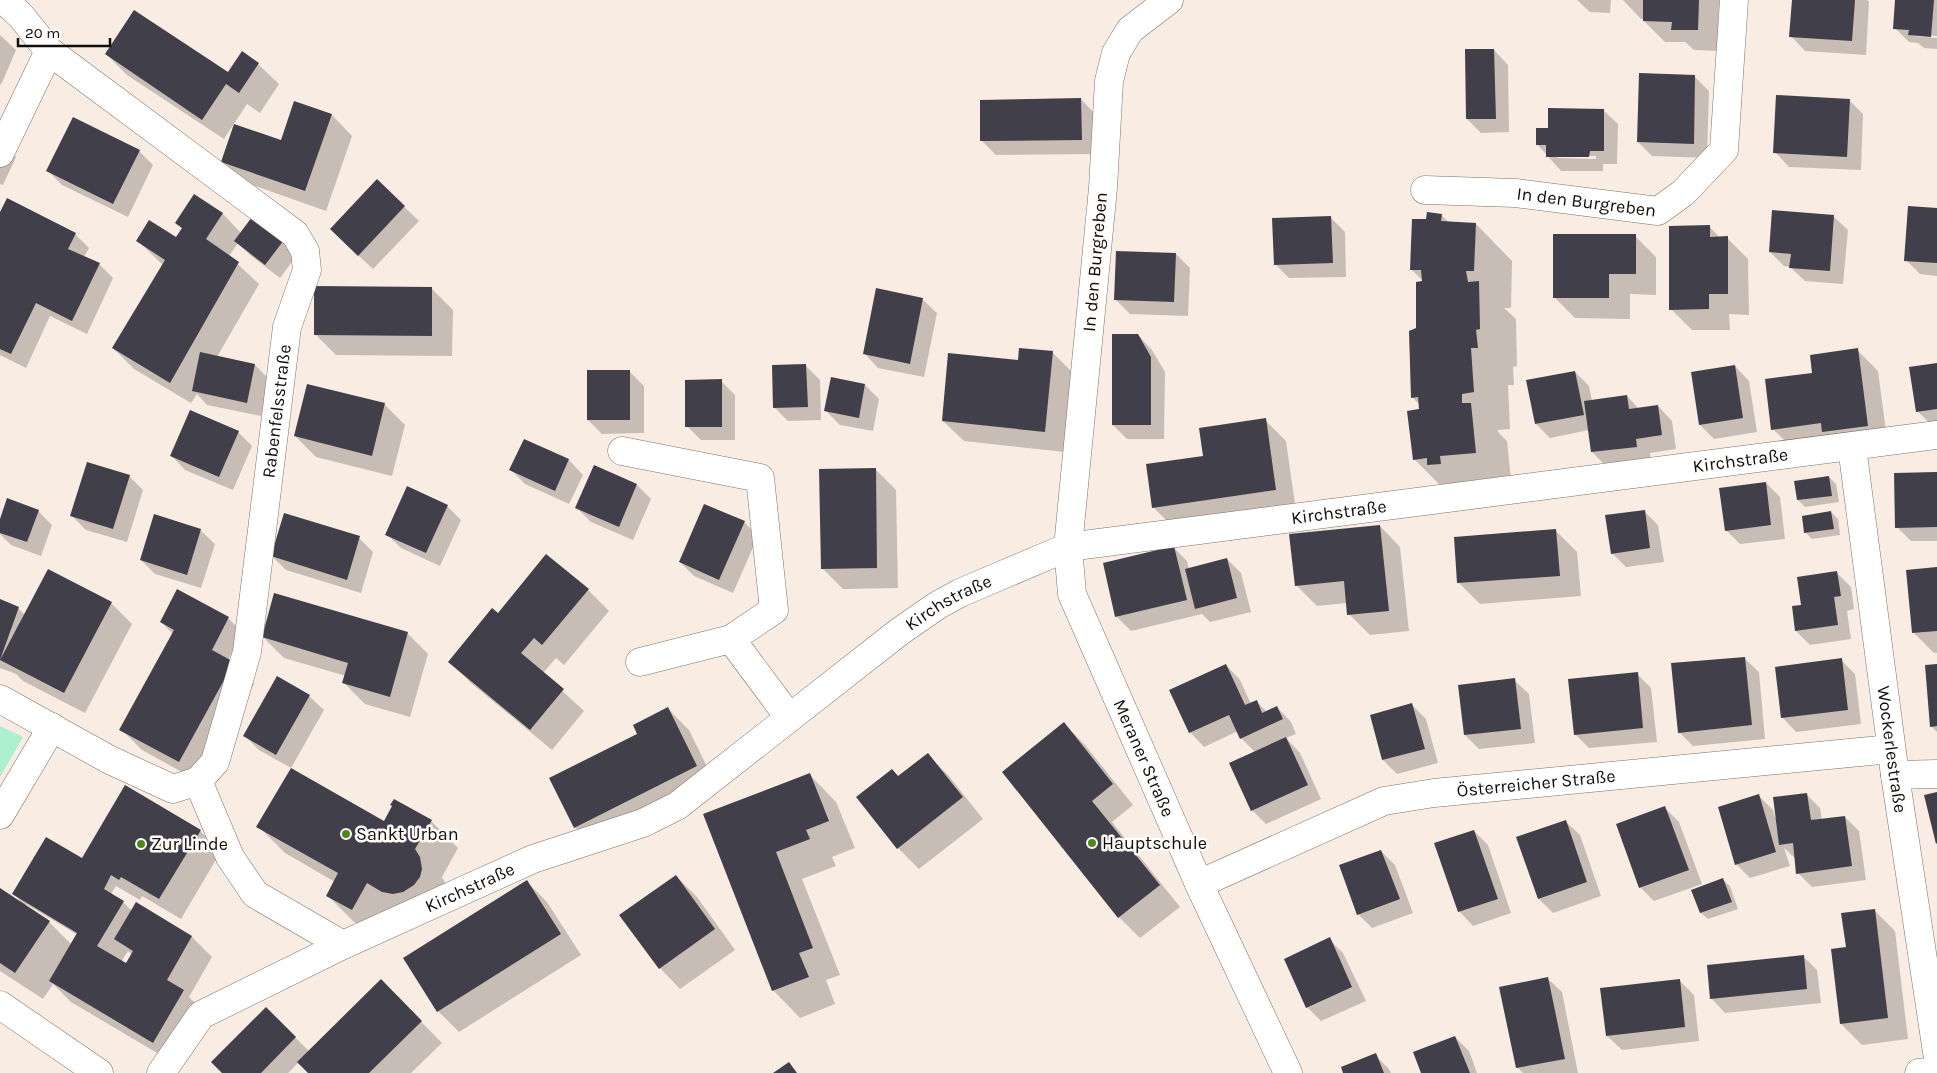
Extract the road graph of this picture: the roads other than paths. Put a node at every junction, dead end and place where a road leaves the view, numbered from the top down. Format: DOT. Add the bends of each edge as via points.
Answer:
graph roads {
  1 [pos="4,0"];
  2 [pos="1169,0"];
  3 [pos="1734,0"];
  4 [pos="49,51"];
  5 [pos="0,153"];
  6 [pos="1425,190"];
  7 [pos="1937,435"];
  8 [pos="1852,447"];
  9 [pos="622,451"];
  10 [pos="1068,547"];
  11 [pos="731,639"];
  12 [pos="640,662"];
  13 [pos="0,700"];
  14 [pos="789,717"];
  15 [pos="52,727"];
  16 [pos="1893,762"];
  17 [pos="1937,774"];
  18 [pos="198,780"];
  19 [pos="0,815"];
  20 [pos="1199,884"];
  21 [pos="344,945"];
  22 [pos="0,1005"];
  23 [pos="1937,1052"];
  24 [pos="1937,1071"];
  25 [pos="99,1073"];
  26 [pos="161,1073"];
  27 [pos="1288,1073"];
  28 [pos="1919,1073"];
  1 -- 4 [label="street, Rabenfelsstraße"];
  2 -- 10 [label="street, In den Burgreben" via="1130,30 1116,53 1109,81 1103,188"];
  3 -- 6 [label="street, In den Burgreben" via="1724,150 1683,193 1658,211 1515,193"];
  4 -- 5 [label="street"];
  4 -- 18 [label="street, Rabenfelsstraße" via="295,234 305,251 307,270 287,327 247,652 215,762"];
  7 -- 8 [label="street, Kirchstraße"];
  8 -- 10 [label="street, Kirchstraße"];
  8 -- 16 [label="street, Wockerlestraße"];
  9 -- 11 [label="street" via="760,478 774,610"];
  10 -- 14 [label="street, Kirchstraße" via="938,605"];
  10 -- 20 [label="street, Meraner Straße" via="1072,594"];
  11 -- 12 [label="street"];
  11 -- 14 [label="street"];
  13 -- 15 [label="street, Rabenfelsstraße"];
  14 -- 21 [label="street, Kirchstraße" via="677,806 644,823 533,859"];
  15 -- 18 [label="street, Rabenfelsstraße" via="110,760 173,789"];
  15 -- 19 [label="street"];
  16 -- 17 [label="street, Österreicher Straße"];
  16 -- 20 [label="street, Österreicher Straße" via="1434,793 1384,801"];
  16 -- 23 [label="street, Wockerlestraße"];
  18 -- 21 [label="street" via="230,857 255,894"];
  20 -- 27 [label="street, Meraner Straße"];
  21 -- 26 [label="street, Kirchstraße" via="202,1015"];
  22 -- 25 [label="street"];
  24 -- 28 [label="street"];
}
